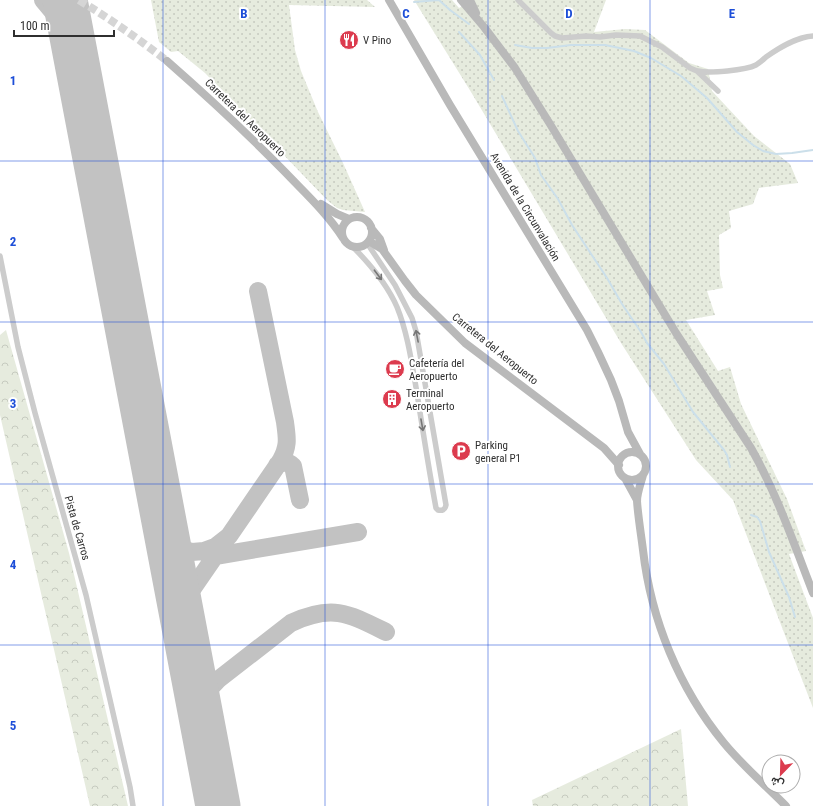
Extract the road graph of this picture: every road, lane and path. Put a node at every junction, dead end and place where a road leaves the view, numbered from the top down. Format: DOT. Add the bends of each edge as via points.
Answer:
graph roads {
  1 [pos="389,0"];
  2 [pos="461,0"];
  3 [pos="470,0"];
  4 [pos="518,0"];
  5 [pos="483,26"];
  6 [pos="813,36"];
  7 [pos="168,61"];
  8 [pos="697,71"];
  9 [pos="718,91"];
  10 [pos="306,193"];
  11 [pos="349,219"];
  12 [pos="371,228"];
  13 [pos="343,238"];
  14 [pos="368,242"];
  15 [pos="352,246"];
  16 [pos="385,253"];
  17 [pos="0,256"];
  18 [pos="420,356"];
  19 [pos="410,358"];
  20 [pos="429,409"];
  21 [pos="419,410"];
  22 [pos="628,432"];
  23 [pos="604,448"];
  24 [pos="625,454"];
  25 [pos="640,454"];
  26 [pos="438,462"];
  27 [pos="428,464"];
  28 [pos="618,465"];
  29 [pos="643,475"];
  30 [pos="625,478"];
  31 [pos="637,500"];
  32 [pos="813,593"];
  33 [pos="133,806"];
  34 [pos="786,806"];
  1 -- 22 [label="main road, Avenida de la Circunvalación" via="586,330 619,401"];
  2 -- 5 [label="main road"];
  3 -- 5 [label="main road"];
  4 -- 8 [label="street" via="555,36 640,36"];
  5 -- 32 [label="main road" via="515,68 676,333 751,448 779,506"];
  6 -- 8 [label="street" via="803,37 788,44 748,68"];
  7 -- 10 [label="main road, Carretera del Aeropuerto"];
  8 -- 9 [label="street"];
  10 -- 11 [label="main road, Carretera del Aeropuerto" via="331,211"];
  10 -- 13 [label="main road, Carretera del Aeropuerto"];
  11 -- 12 [label="main road" via="362,218"];
  11 -- 13 [label="main road" via="342,229"];
  12 -- 14 [label="main road"];
  12 -- 16 [label="main road, Carretera del Aeropuerto" via="380,239"];
  13 -- 15 [label="main road"];
  14 -- 15 [label="main road" via="360,247"];
  14 -- 16 [label="main road, Carretera del Aeropuerto" via="378,246"];
  18 -- 14 [label="street, one-way" via="412,318"];
  15 -- 19 [label="street, one-way" via="370,264 397,306"];
  16 -- 23 [label="main road, Carretera del Aeropuerto" via="416,295 465,343"];
  17 -- 33 [label="street, Pista de Carros" via="18,347 86,595"];
  18 -- 19 [label="street"];
  18 -- 20 [label="street"];
  19 -- 21 [label="street"];
  20 -- 21 [label="street"];
  20 -- 26 [label="street"];
  21 -- 27 [label="street, one-way"];
  22 -- 24 [label="main road"];
  22 -- 25 [label="main road"];
  23 -- 24 [label="main road, Carretera del Aeropuerto"];
  23 -- 28 [label="main road, Carretera del Aeropuerto"];
  24 -- 25 [label="main road"];
  24 -- 28 [label="main road"];
  25 -- 29 [label="main road" via="646,464"];
  26 -- 27 [label="street"];
  26 -- 27 [label="street" via="446,505 442,510 436,508"];
  28 -- 30 [label="main road"];
  29 -- 30 [label="main road" via="632,480"];
  29 -- 31 [label="main road"];
  30 -- 31 [label="main road"];
  31 -- 34 [label="main road" via="644,560 652,595 676,667 697,707 720,738 753,775"];
}
